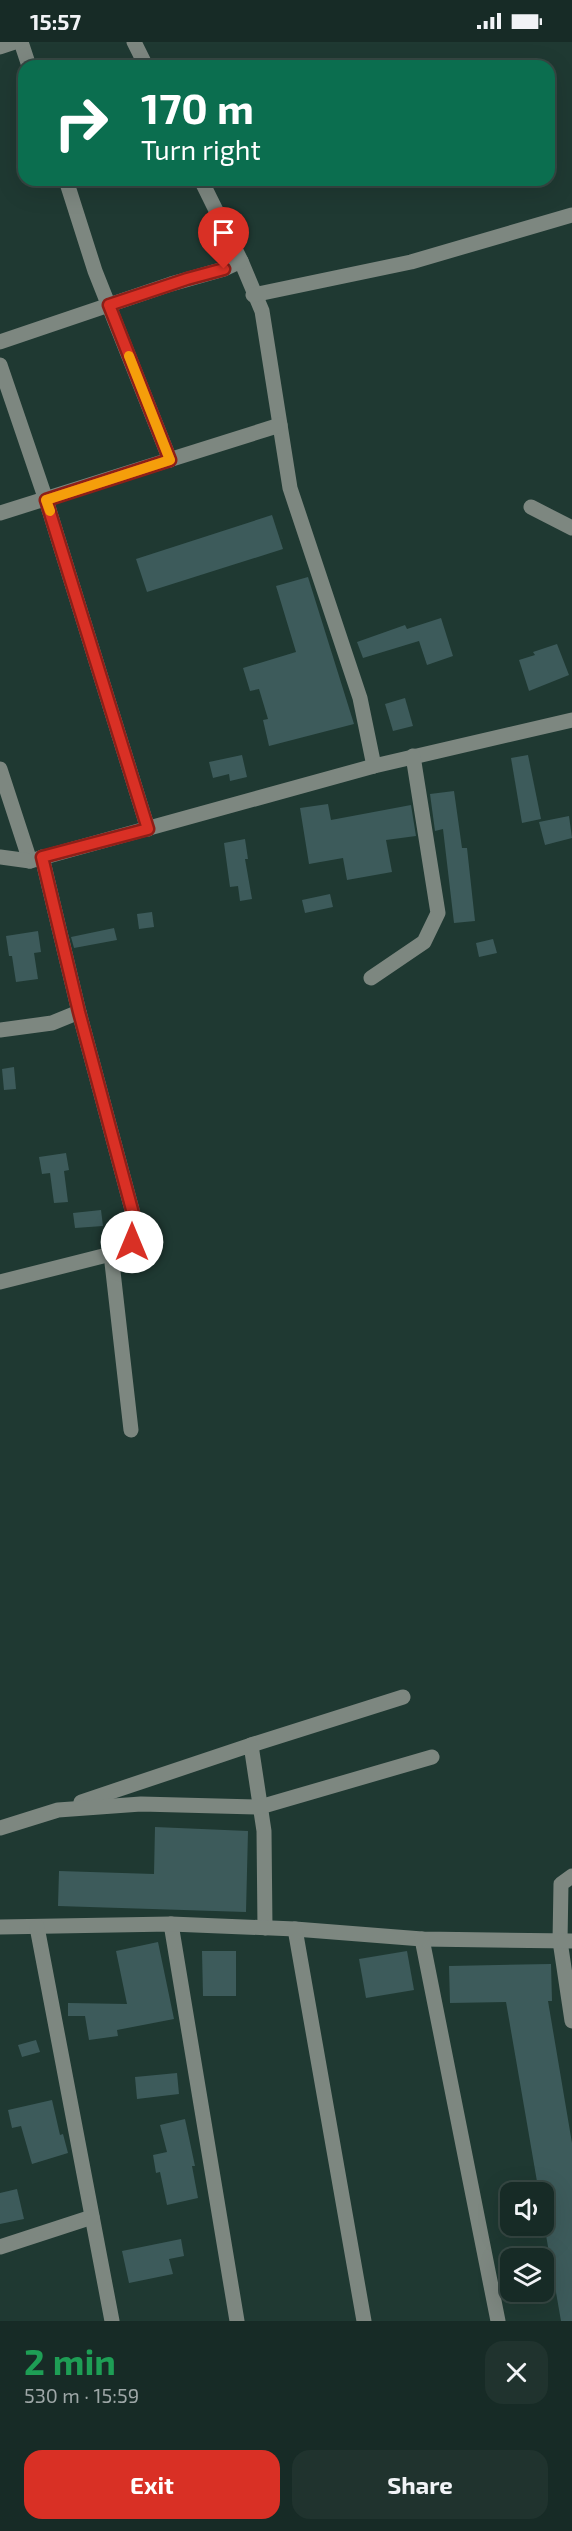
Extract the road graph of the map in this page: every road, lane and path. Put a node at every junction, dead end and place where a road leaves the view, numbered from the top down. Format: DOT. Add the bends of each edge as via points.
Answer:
graph roads {
  1 [pos="15,42"];
  2 [pos="21,42"];
  3 [pos="134,42"];
  4 [pos="0,47"];
  5 [pos="27,60"];
  6 [pos="143,60"];
  7 [pos="68,186"];
  8 [pos="204,186"];
  9 [pos="572,215"];
  10 [pos="241,261"];
  11 [pos="253,295"];
  12 [pos="109,305"];
  13 [pos="0,342"];
  14 [pos="0,365"];
  15 [pos="280,425"];
  16 [pos="170,460"];
  17 [pos="46,500"];
  18 [pos="531,507"];
  19 [pos="0,513"];
  20 [pos="572,528"];
  21 [pos="572,720"];
  22 [pos="413,756"];
  23 [pos="374,766"];
  24 [pos="0,769"];
  25 [pos="148,829"];
  26 [pos="0,856"];
  27 [pos="36,859"];
  28 [pos="371,978"];
  29 [pos="79,1012"];
  30 [pos="0,1030"];
  31 [pos="111,1254"];
  32 [pos="0,1282"];
  33 [pos="131,1430"];
  34 [pos="403,1697"];
  35 [pos="251,1745"];
  36 [pos="432,1757"];
  37 [pos="260,1807"];
  38 [pos="57,1810"];
  39 [pos="0,1828"];
  40 [pos="572,1876"];
  41 [pos="171,1924"];
  42 [pos="0,1927"];
  43 [pos="37,1927"];
  44 [pos="265,1928"];
  45 [pos="295,1929"];
  46 [pos="422,1939"];
  47 [pos="566,1941"];
  48 [pos="572,2020"];
  49 [pos="92,2217"];
  50 [pos="0,2247"];
  51 [pos="112,2321"];
  52 [pos="237,2321"];
  53 [pos="364,2321"];
  54 [pos="498,2321"];
  1 -- 4 [label="street"];
  2 -- 5 [label="street"];
  3 -- 6 [label="street"];
  7 -- 12 [label="street"];
  8 -- 10 [label="street"];
  9 -- 11 [label="street" via="411,262"];
  10 -- 11 [label="street"];
  10 -- 12 [label="street"];
  11 -- 15 [label="street" via="262,311"];
  12 -- 13 [label="street"];
  12 -- 16 [label="street"];
  14 -- 17 [label="street"];
  15 -- 16 [label="street"];
  15 -- 23 [label="street" via="291,488 360,698"];
  16 -- 17 [label="street"];
  17 -- 19 [label="street"];
  17 -- 25 [label="street"];
  18 -- 20 [label="street"];
  21 -- 22 [label="street"];
  22 -- 23 [label="street"];
  22 -- 28 [label="street" via="438,913 424,942"];
  23 -- 25 [label="street"];
  24 -- 27 [label="street"];
  25 -- 27 [label="street"];
  26 -- 27 [label="street"];
  27 -- 29 [label="street"];
  29 -- 30 [label="street" via="52,1023"];
  29 -- 31 [label="street" via="135,1221 132,1242"];
  31 -- 32 [label="street"];
  31 -- 33 [label="street"];
  34 -- 35 [label="street"];
  35 -- 37 [label="street"];
  35 -- 38 [label="street"];
  36 -- 37 [label="street"];
  37 -- 38 [label="street" via="141,1804"];
  37 -- 44 [label="street" via="264,1831"];
  38 -- 39 [label="street"];
  40 -- 47 [label="street" via="561,1884"];
  41 -- 43 [label="street"];
  41 -- 44 [label="street"];
  41 -- 52 [label="street"];
  42 -- 43 [label="street"];
  43 -- 49 [label="street"];
  44 -- 45 [label="street"];
  45 -- 46 [label="street"];
  45 -- 53 [label="street"];
  46 -- 47 [label="street"];
  46 -- 54 [label="street"];
  47 -- 48 [label="street"];
  49 -- 50 [label="street"];
  49 -- 51 [label="street"];
}
